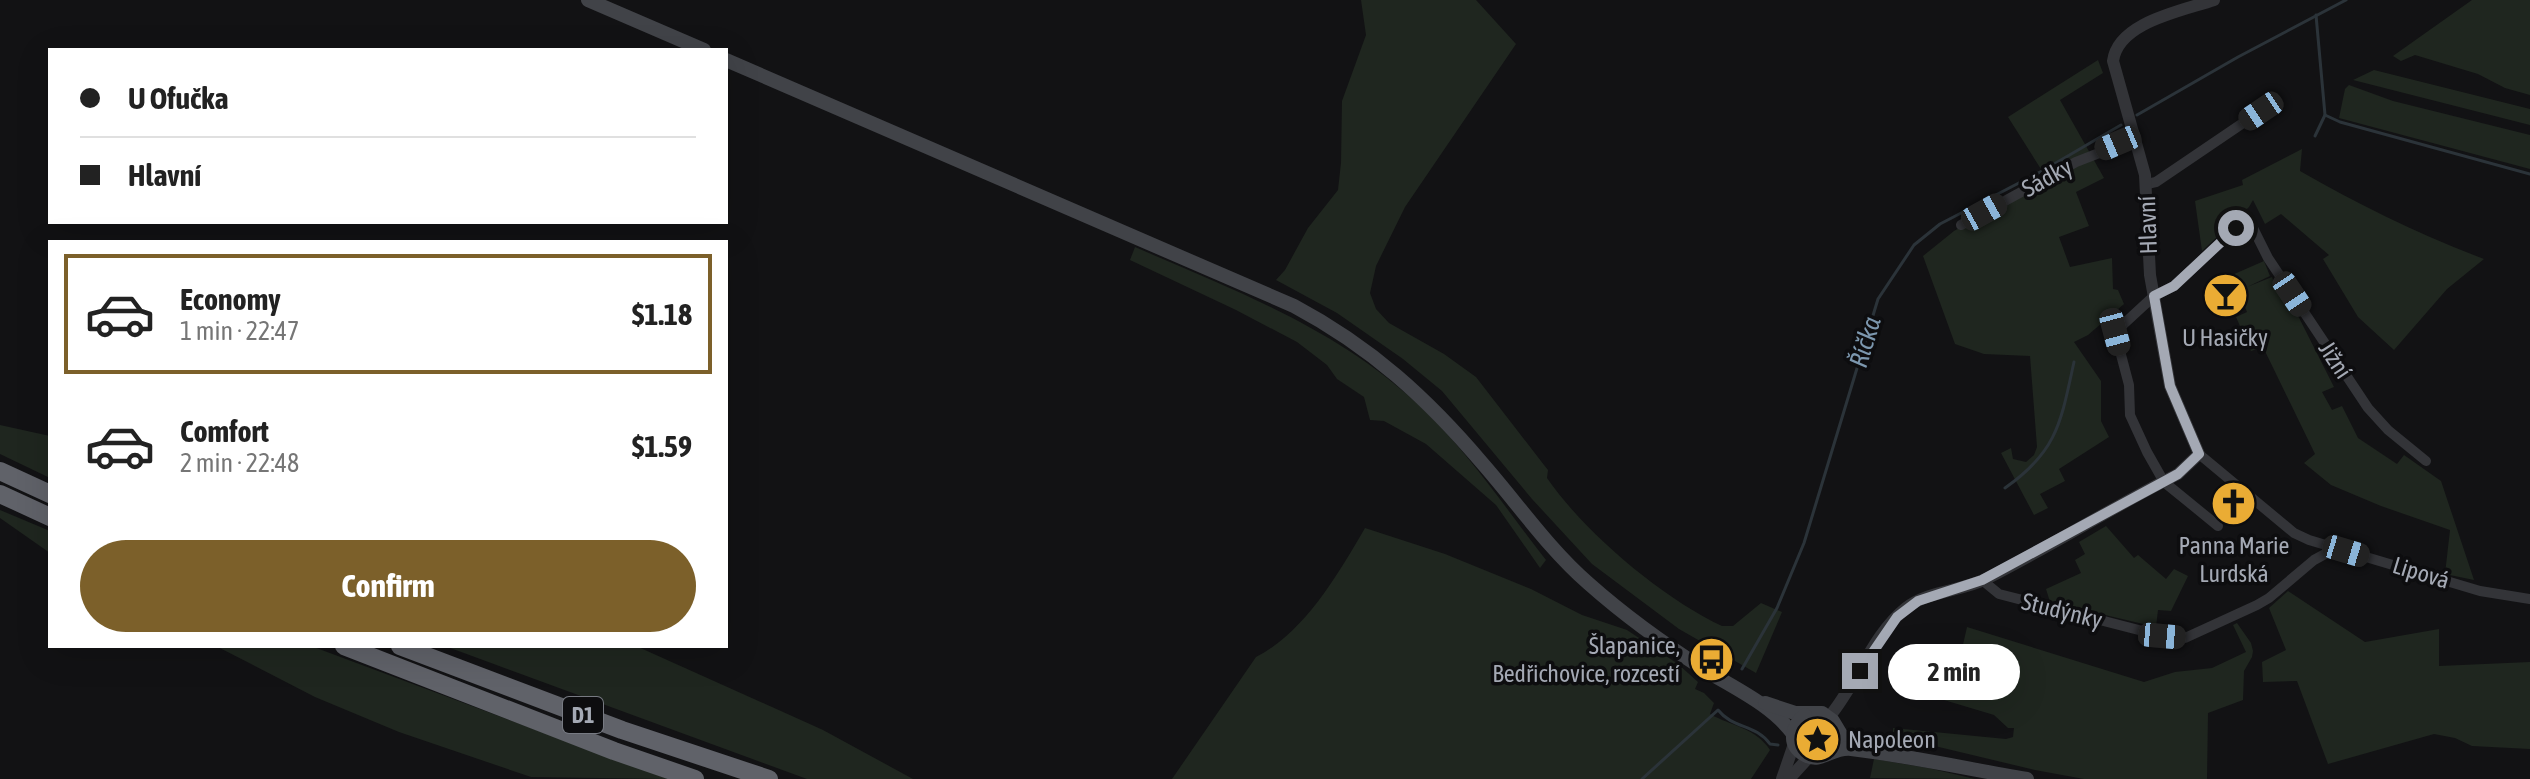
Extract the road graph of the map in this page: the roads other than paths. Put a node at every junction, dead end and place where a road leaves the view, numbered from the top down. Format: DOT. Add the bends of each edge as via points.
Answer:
graph roads {
  1 [pos="588,0"];
  2 [pos="2214,0"];
  3 [pos="699,48"];
  4 [pos="728,61"];
  5 [pos="2271,104"];
  6 [pos="2135,139"];
  7 [pos="2147,184"];
  8 [pos="1961,225"];
  9 [pos="2154,296"];
  10 [pos="2199,454"];
  11 [pos="2426,461"];
  12 [pos="0,471"];
  13 [pos="2164,482"];
  14 [pos="48,493"];
  15 [pos="0,494"];
  16 [pos="48,516"];
  17 [pos="2218,526"];
  18 [pos="2309,540"];
  19 [pos="2336,548"];
  20 [pos="2314,560"];
  21 [pos="1982,580"];
  22 [pos="2530,599"];
  23 [pos="349,648"];
  24 [pos="405,648"];
  25 [pos="1751,698"];
  26 [pos="1805,715"];
  27 [pos="1829,717"];
  28 [pos="1838,731"];
  29 [pos="1794,739"];
  30 [pos="1833,750"];
  31 [pos="1900,756"];
  32 [pos="1809,757"];
  33 [pos="695,779"];
  34 [pos="769,779"];
  35 [pos="1782,779"];
  36 [pos="1789,779"];
  37 [pos="2027,779"];
  1 -- 3 [label="main road"];
  2 -- 6 [label="street, Hlavní" via="2131,31 2120,41 2114,53 2115,72"];
  4 -- 25 [label="main road" via="1294,306 1343,334 1432,407 1588,583 1656,637"];
  5 -- 7 [label="street"];
  6 -- 7 [label="street, Hlavní"];
  6 -- 8 [label="street, Sádky" via="2076,162"];
  7 -- 9 [label="street, Hlavní"];
  9 -- 10 [label="street, Hlavní" via="2170,386"];
  9 -- 11 [label="street, Jižní" via="2174,286 2236,228 2253,228 2370,411"];
  9 -- 13 [label="street" via="2115,332 2129,385 2130,415"];
  10 -- 13 [label="street"];
  10 -- 18 [label="street, Lipová"];
  12 -- 14 [label="highway"];
  13 -- 17 [label="street"];
  13 -- 21 [label="street"];
  15 -- 16 [label="highway"];
  18 -- 19 [label="street, Lipová"];
  18 -- 20 [label="street"];
  19 -- 20 [label="street, Studýnky"];
  19 -- 22 [label="street, Lipová" via="2480,591"];
  20 -- 21 [label="street, Studýnky" via="2269,598 2185,638 1999,594"];
  21 -- 27 [label="street" via="1907,608"];
  23 -- 33 [label="highway, D1"];
  24 -- 34 [label="highway, D1"];
  25 -- 26 [label="main road"];
  25 -- 29 [label="main road"];
  26 -- 27 [label="main road"];
  26 -- 29 [label="main road" via="1794,726"];
  27 -- 28 [label="main road"];
  28 -- 30 [label="main road"];
  28 -- 31 [label="main road"];
  29 -- 32 [label="main road"];
  29 -- 35 [label="street"];
  30 -- 31 [label="main road"];
  30 -- 32 [label="main road"];
  31 -- 37 [label="main road"];
  32 -- 36 [label="street"];
}
